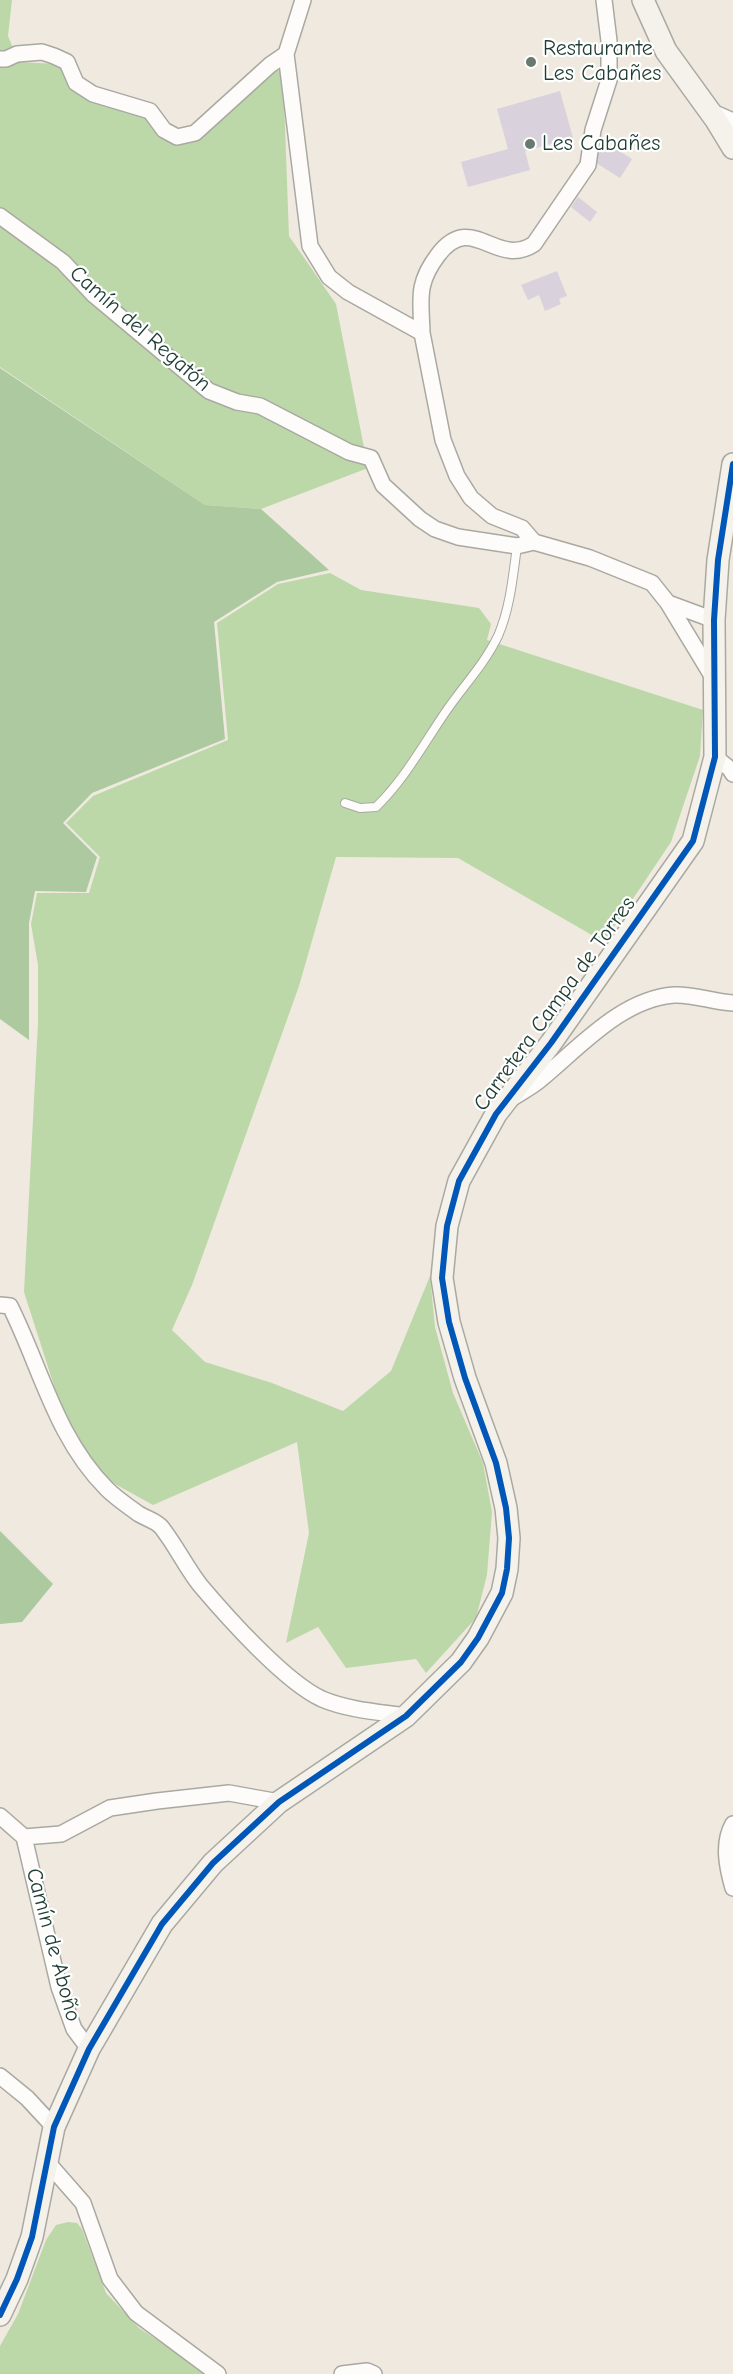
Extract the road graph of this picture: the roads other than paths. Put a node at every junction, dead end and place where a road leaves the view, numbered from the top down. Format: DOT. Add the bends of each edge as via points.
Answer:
graph roads {
  1 [pos="303,0"];
  2 [pos="604,0"];
  3 [pos="643,0"];
  4 [pos="286,54"];
  5 [pos="0,60"];
  6 [pos="710,111"];
  7 [pos="733,121"];
  8 [pos="733,148"];
  9 [pos="0,216"];
  10 [pos="422,333"];
  11 [pos="733,464"];
  12 [pos="534,542"];
  13 [pos="517,546"];
  14 [pos="668,603"];
  15 [pos="714,620"];
  16 [pos="714,679"];
  17 [pos="715,757"];
  18 [pos="733,774"];
  19 [pos="345,803"];
  20 [pos="733,1003"];
  21 [pos="504,1104"];
  22 [pos="0,1305"];
  23 [pos="406,1716"];
  24 [pos="279,1802"];
  25 [pos="0,1816"];
  26 [pos="733,1824"];
  27 [pos="24,1837"];
  28 [pos="733,1888"];
  29 [pos="89,2049"];
  30 [pos="0,2076"];
  31 [pos="54,2127"];
  32 [pos="48,2163"];
  33 [pos="0,2315"];
  34 [pos="218,2374"];
  35 [pos="342,2374"];
  36 [pos="374,2374"];
  1 -- 4 [label="street"];
  2 -- 10 [label="street" via="609,80 593,130 588,165 534,244 524,251 472,238 459,237 447,244 428,269 421,287"];
  3 -- 6 [label="street" via="666,51"];
  4 -- 5 [label="street" via="195,133 177,137 164,130 150,111 114,102 76,83 67,62 54,56 42,52"];
  4 -- 10 [label="street" via="310,246 329,277 348,292"];
  6 -- 7 [label="street"];
  6 -- 8 [label="street"];
  9 -- 13 [label="street, Camín del Regatón" via="63,262 94,295 209,391 260,406 349,452 371,458 383,485 435,530"];
  10 -- 12 [label="street" via="443,440 457,476 471,498 492,516 522,528"];
  11 -- 15 [label="street, Carretera Campa de Torres" via="718,560"];
  12 -- 13 [label="street, Camín del Regatón"];
  12 -- 14 [label="street" via="590,558 651,584"];
  13 -- 19 [label="lane" via="499,634 480,668 401,779 376,807 360,808"];
  14 -- 15 [label="street"];
  14 -- 16 [label="street"];
  15 -- 16 [label="street, Carretera Campa de Torres"];
  16 -- 17 [label="street, Carretera Campa de Torres"];
  17 -- 18 [label="street"];
  17 -- 21 [label="street, Carretera Campa de Torres" via="693,841"];
  20 -- 21 [label="street" via="677,995 640,1004 594,1032 540,1081"];
  21 -- 23 [label="street, Carretera Campa de Torres" via="459,1181 447,1226 442,1278 449,1322 504,1497 509,1538 507,1569 502,1593 478,1638 461,1662"];
  22 -- 23 [label="street" via="10,1306 47,1396 73,1446 107,1489 160,1525 199,1584 265,1655 321,1698 344,1707"];
  23 -- 24 [label="street, Carretera Campa de Torres"];
  24 -- 27 [label="street, Camín de Aboño" via="229,1793 157,1801 110,1808 61,1834"];
  24 -- 29 [label="street, Carretera Campa de Torres" via="213,1863 162,1924"];
  25 -- 27 [label="street, Camín de Aboño"];
  26 -- 28 [label="street" via="726,1835"];
  27 -- 29 [label="street, Camín de Aboño" via="59,1987 74,2029"];
  29 -- 31 [label="street, Carretera Campa de Torres"];
  30 -- 31 [label="street"];
  31 -- 32 [label="street, Carretera Campa de Torres"];
  32 -- 33 [label="street, Carretera Campa de Torres" via="32,2237"];
  32 -- 34 [label="street" via="83,2203 110,2279 136,2313"];
  35 -- 36 [label="street"];
}
